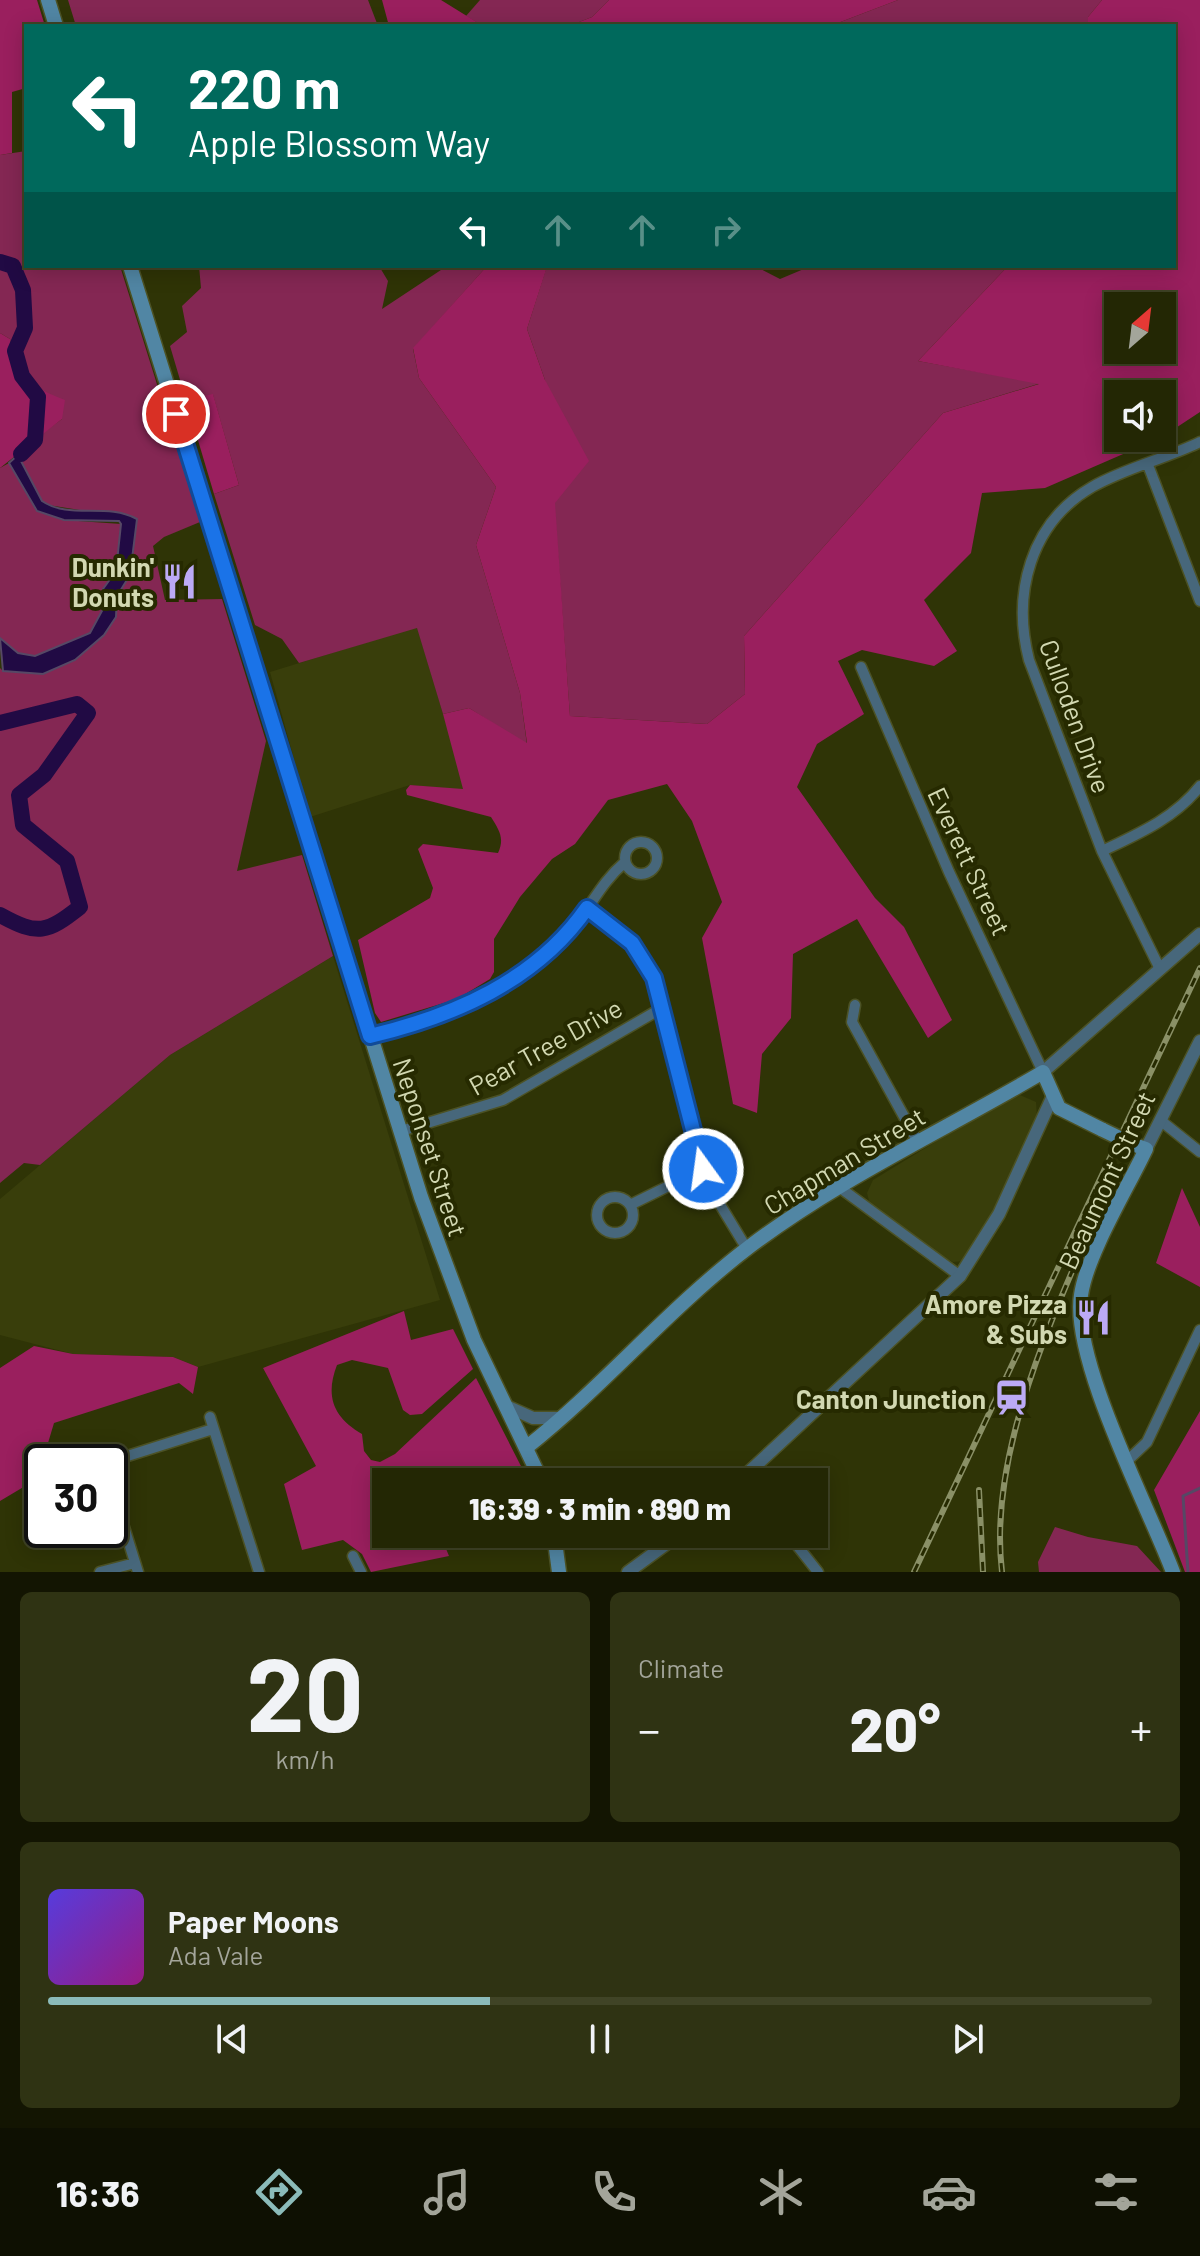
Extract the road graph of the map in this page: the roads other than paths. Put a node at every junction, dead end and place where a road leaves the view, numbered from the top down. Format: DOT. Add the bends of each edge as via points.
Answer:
graph roads {
  1 [pos="48,0"];
  2 [pos="55,24"];
  3 [pos="131,268"];
  4 [pos="1200,442"];
  5 [pos="1148,465"];
  6 [pos="1200,601"];
  7 [pos="861,667"];
  8 [pos="1200,786"];
  9 [pos="1102,851"];
  10 [pos="625,862"];
  11 [pos="587,908"];
  12 [pos="1200,934"];
  13 [pos="1159,967"];
  14 [pos="855,1005"];
  15 [pos="662,1008"];
  16 [pos="370,1036"];
  17 [pos="1200,1041"];
  18 [pos="1043,1072"];
  19 [pos="1052,1098"];
  20 [pos="1160,1120"];
  21 [pos="401,1131"];
  22 [pos="918,1142"];
  23 [pos="1139,1146"];
  24 [pos="1200,1152"];
  25 [pos="703,1169"];
  26 [pos="839,1187"];
  27 [pos="630,1205"];
  28 [pos="747,1249"];
  29 [pos="960,1276"];
  30 [pos="1200,1330"];
  31 [pos="506,1406"];
  32 [pos="210,1417"];
  33 [pos="560,1418"];
  34 [pos="213,1429"];
  35 [pos="527,1447"];
  36 [pos="128,1456"];
  37 [pos="1127,1461"];
  38 [pos="536,1468"];
  39 [pos="756,1468"];
  40 [pos="128,1541"];
  41 [pos="555,1548"];
  42 [pos="661,1548"];
  43 [pos="799,1548"];
  44 [pos="353,1556"];
  45 [pos="136,1567"];
  46 [pos="557,1571"];
  47 [pos="100,1572"];
  48 [pos="259,1572"];
  49 [pos="361,1572"];
  50 [pos="628,1572"];
  51 [pos="818,1572"];
  52 [pos="1173,1572"];
  1 -- 2 [label="main road"];
  3 -- 16 [label="main road, Neponset Street"];
  4 -- 5 [label="street, Culloden Drive"];
  5 -- 6 [label="street"];
  5 -- 9 [label="street, Culloden Drive" via="1091,488 1054,520 1029,565 1021,600 1029,660"];
  7 -- 18 [label="street, Everett Street"];
  8 -- 9 [label="street" via="1159,822"];
  9 -- 13 [label="street, Culloden Drive"];
  10 -- 11 [label="street" via="604,880"];
  11 -- 15 [label="street" via="618,930 646,961"];
  11 -- 16 [label="street" via="550,952 479,1000"];
  12 -- 13 [label="street, Chapman Street"];
  13 -- 18 [label="street, Chapman Street"];
  14 -- 22 [label="street" via="852,1022"];
  15 -- 21 [label="street, Pear Tree Drive" via="503,1100"];
  15 -- 25 [label="street"];
  16 -- 21 [label="main road, Neponset Street"];
  17 -- 20 [label="street, Beaumont Street"];
  18 -- 19 [label="main road"];
  18 -- 22 [label="main road, Chapman Street"];
  19 -- 23 [label="main road, bridge" via="1064,1111"];
  19 -- 29 [label="street" via="999,1214"];
  20 -- 23 [label="street, Beaumont Street"];
  20 -- 24 [label="street"];
  21 -- 31 [label="main road, Neponset Street" via="451,1284"];
  22 -- 26 [label="main road, Chapman Street"];
  23 -- 37 [label="main road, Beaumont Street" via="1083,1282 1079,1309 1083,1346"];
  25 -- 27 [label="street"];
  25 -- 28 [label="street"];
  26 -- 28 [label="main road, Chapman Street"];
  26 -- 29 [label="street"];
  28 -- 33 [label="main road, Chapman Street"];
  29 -- 39 [label="street"];
  30 -- 37 [label="street" via="1147,1442"];
  31 -- 33 [label="street" via="533,1418"];
  31 -- 35 [label="main road, Neponset Street"];
  32 -- 34 [label="street"];
  33 -- 35 [label="main road, Chapman Street"];
  34 -- 36 [label="street"];
  34 -- 48 [label="street"];
  35 -- 38 [label="main road, Neponset Street"];
  37 -- 52 [label="main road, Beaumont Street"];
  40 -- 45 [label="street"];
  41 -- 46 [label="main road"];
  42 -- 50 [label="street"];
  43 -- 51 [label="street"];
  44 -- 49 [label="street"];
  45 -- 47 [label="street"];
}
